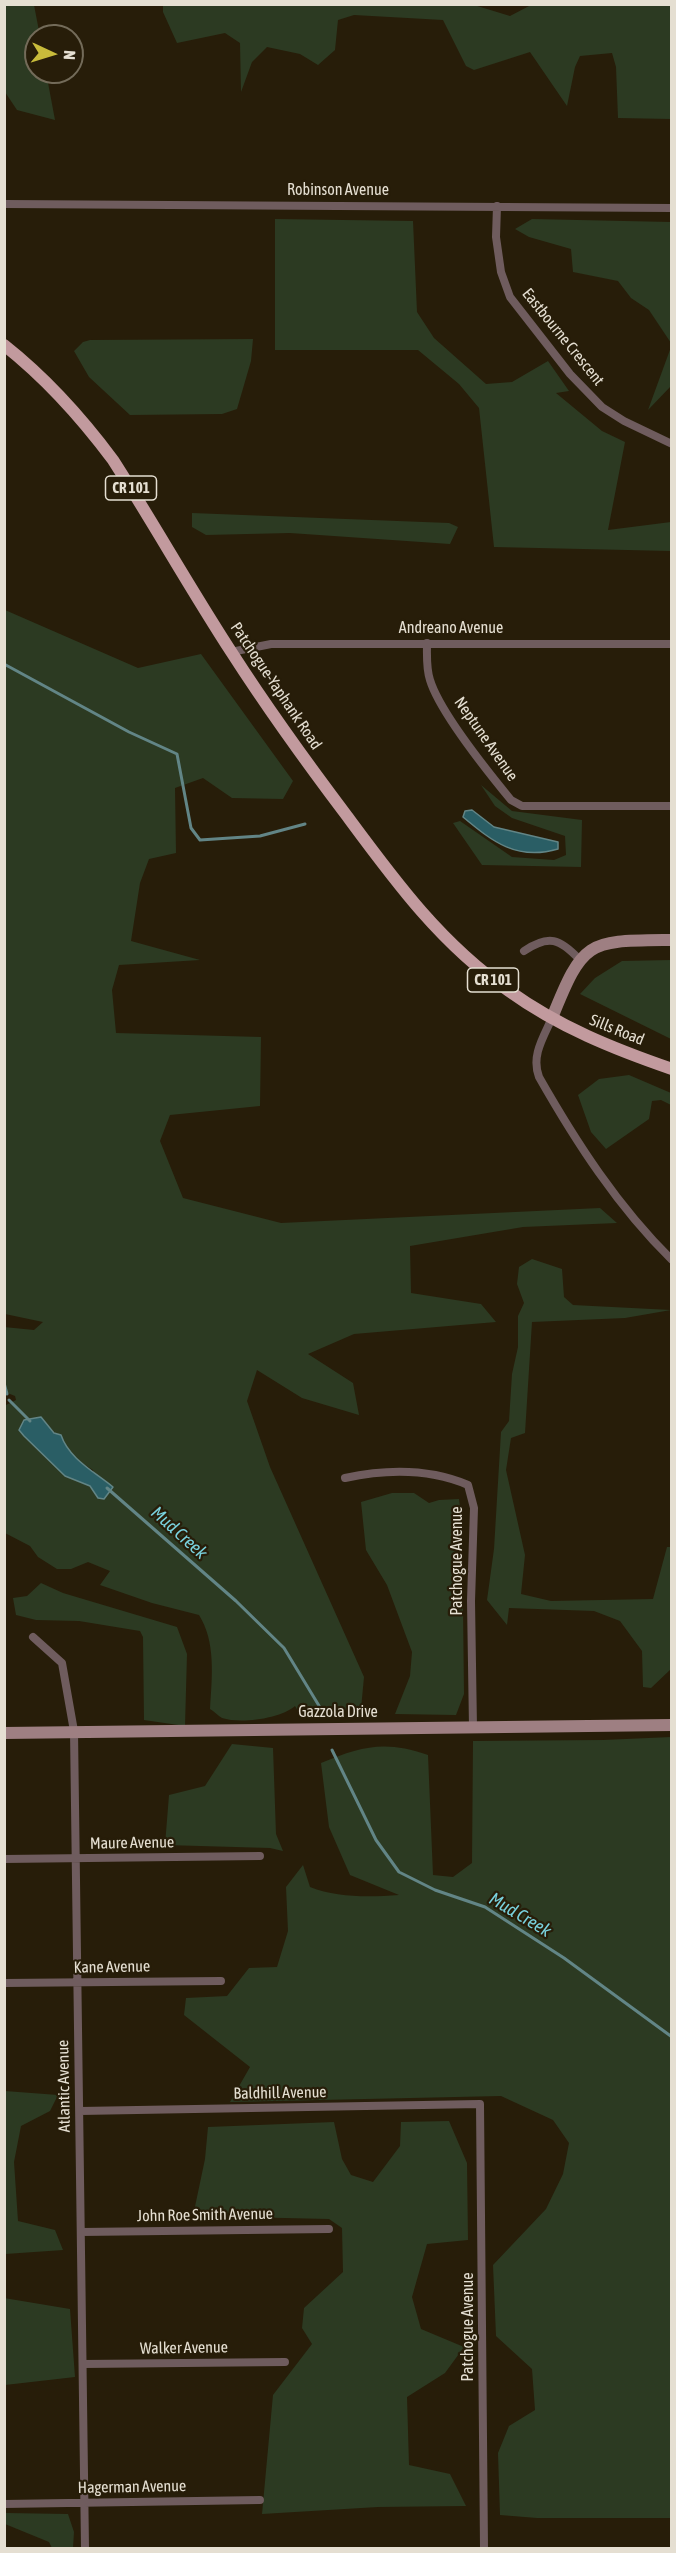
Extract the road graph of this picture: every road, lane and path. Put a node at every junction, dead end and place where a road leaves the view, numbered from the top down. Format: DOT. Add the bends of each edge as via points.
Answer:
graph roads {
  1 [pos="4,204"];
  2 [pos="498,206"];
  3 [pos="672,208"];
  4 [pos="4,345"];
  5 [pos="672,444"];
  6 [pos="427,643"];
  7 [pos="672,644"];
  8 [pos="231,652"];
  9 [pos="672,806"];
  10 [pos="672,940"];
  11 [pos="524,951"];
  12 [pos="579,959"];
  13 [pos="552,1018"];
  14 [pos="672,1069"];
  15 [pos="672,1260"];
  16 [pos="345,1478"];
  17 [pos="33,1637"];
  18 [pos="672,1725"];
  19 [pos="473,1728"];
  20 [pos="74,1731"];
  21 [pos="4,1733"];
  22 [pos="260,1856"];
  23 [pos="76,1858"];
  24 [pos="4,1859"];
  25 [pos="221,1981"];
  26 [pos="78,1982"];
  27 [pos="4,1983"];
  28 [pos="480,2104"];
  29 [pos="80,2111"];
  30 [pos="329,2229"];
  31 [pos="81,2232"];
  32 [pos="285,2362"];
  33 [pos="83,2364"];
  34 [pos="260,2500"];
  35 [pos="85,2502"];
  36 [pos="4,2504"];
  37 [pos="85,2548"];
  38 [pos="484,2548"];
  1 -- 2 [label="street, Robinson Avenue"];
  2 -- 3 [label="street, Robinson Avenue"];
  2 -- 5 [label="street, Eastbourne Crescent" via="496,237 501,272 510,297 570,374 602,407"];
  4 -- 8 [label="main road, Patchogue-Yaphank Road / CR 101" via="47,382 95,436"];
  6 -- 7 [label="street, Andreano Avenue"];
  6 -- 8 [label="street, Andreano Avenue" via="271,644"];
  6 -- 9 [label="street, Neptune Avenue" via="430,681 439,699 511,800 522,806"];
  8 -- 13 [label="main road, Patchogue-Yaphank Road / CR 101" via="413,904 485,973"];
  10 -- 12 [label="street" via="610,942"];
  11 -- 12 [label="street" via="538,943 557,941"];
  12 -- 13 [label="street"];
  13 -- 14 [label="main road, Sills Road / CR 101" via="616,1050"];
  13 -- 15 [label="street" via="536,1058 539,1077 599,1174"];
  16 -- 19 [label="street, Patchogue Avenue" via="405,1471 448,1476 468,1485 474,1508"];
  17 -- 20 [label="street, Atlantic Avenue" via="62,1663"];
  18 -- 19 [label="street, Gazzola Drive"];
  19 -- 20 [label="street, Gazzola Drive"];
  20 -- 21 [label="street, Gazzola Drive"];
  20 -- 23 [label="street, Atlantic Avenue"];
  22 -- 23 [label="street, Maure Avenue"];
  23 -- 24 [label="street, Maure Avenue"];
  23 -- 26 [label="street, Atlantic Avenue"];
  25 -- 26 [label="street, Kane Avenue"];
  26 -- 27 [label="street, Kane Avenue"];
  26 -- 29 [label="street, Atlantic Avenue"];
  28 -- 29 [label="street, Baldhill Avenue"];
  28 -- 38 [label="street, Patchogue Avenue"];
  29 -- 31 [label="street, Atlantic Avenue"];
  30 -- 31 [label="street, John Roe Smith Avenue"];
  31 -- 33 [label="street, Atlantic Avenue"];
  32 -- 33 [label="street, Walker Avenue"];
  33 -- 35 [label="street, Atlantic Avenue"];
  34 -- 35 [label="street, Hagerman Avenue"];
  35 -- 36 [label="street, Hagerman Avenue"];
  35 -- 37 [label="street, Atlantic Avenue"];
}
